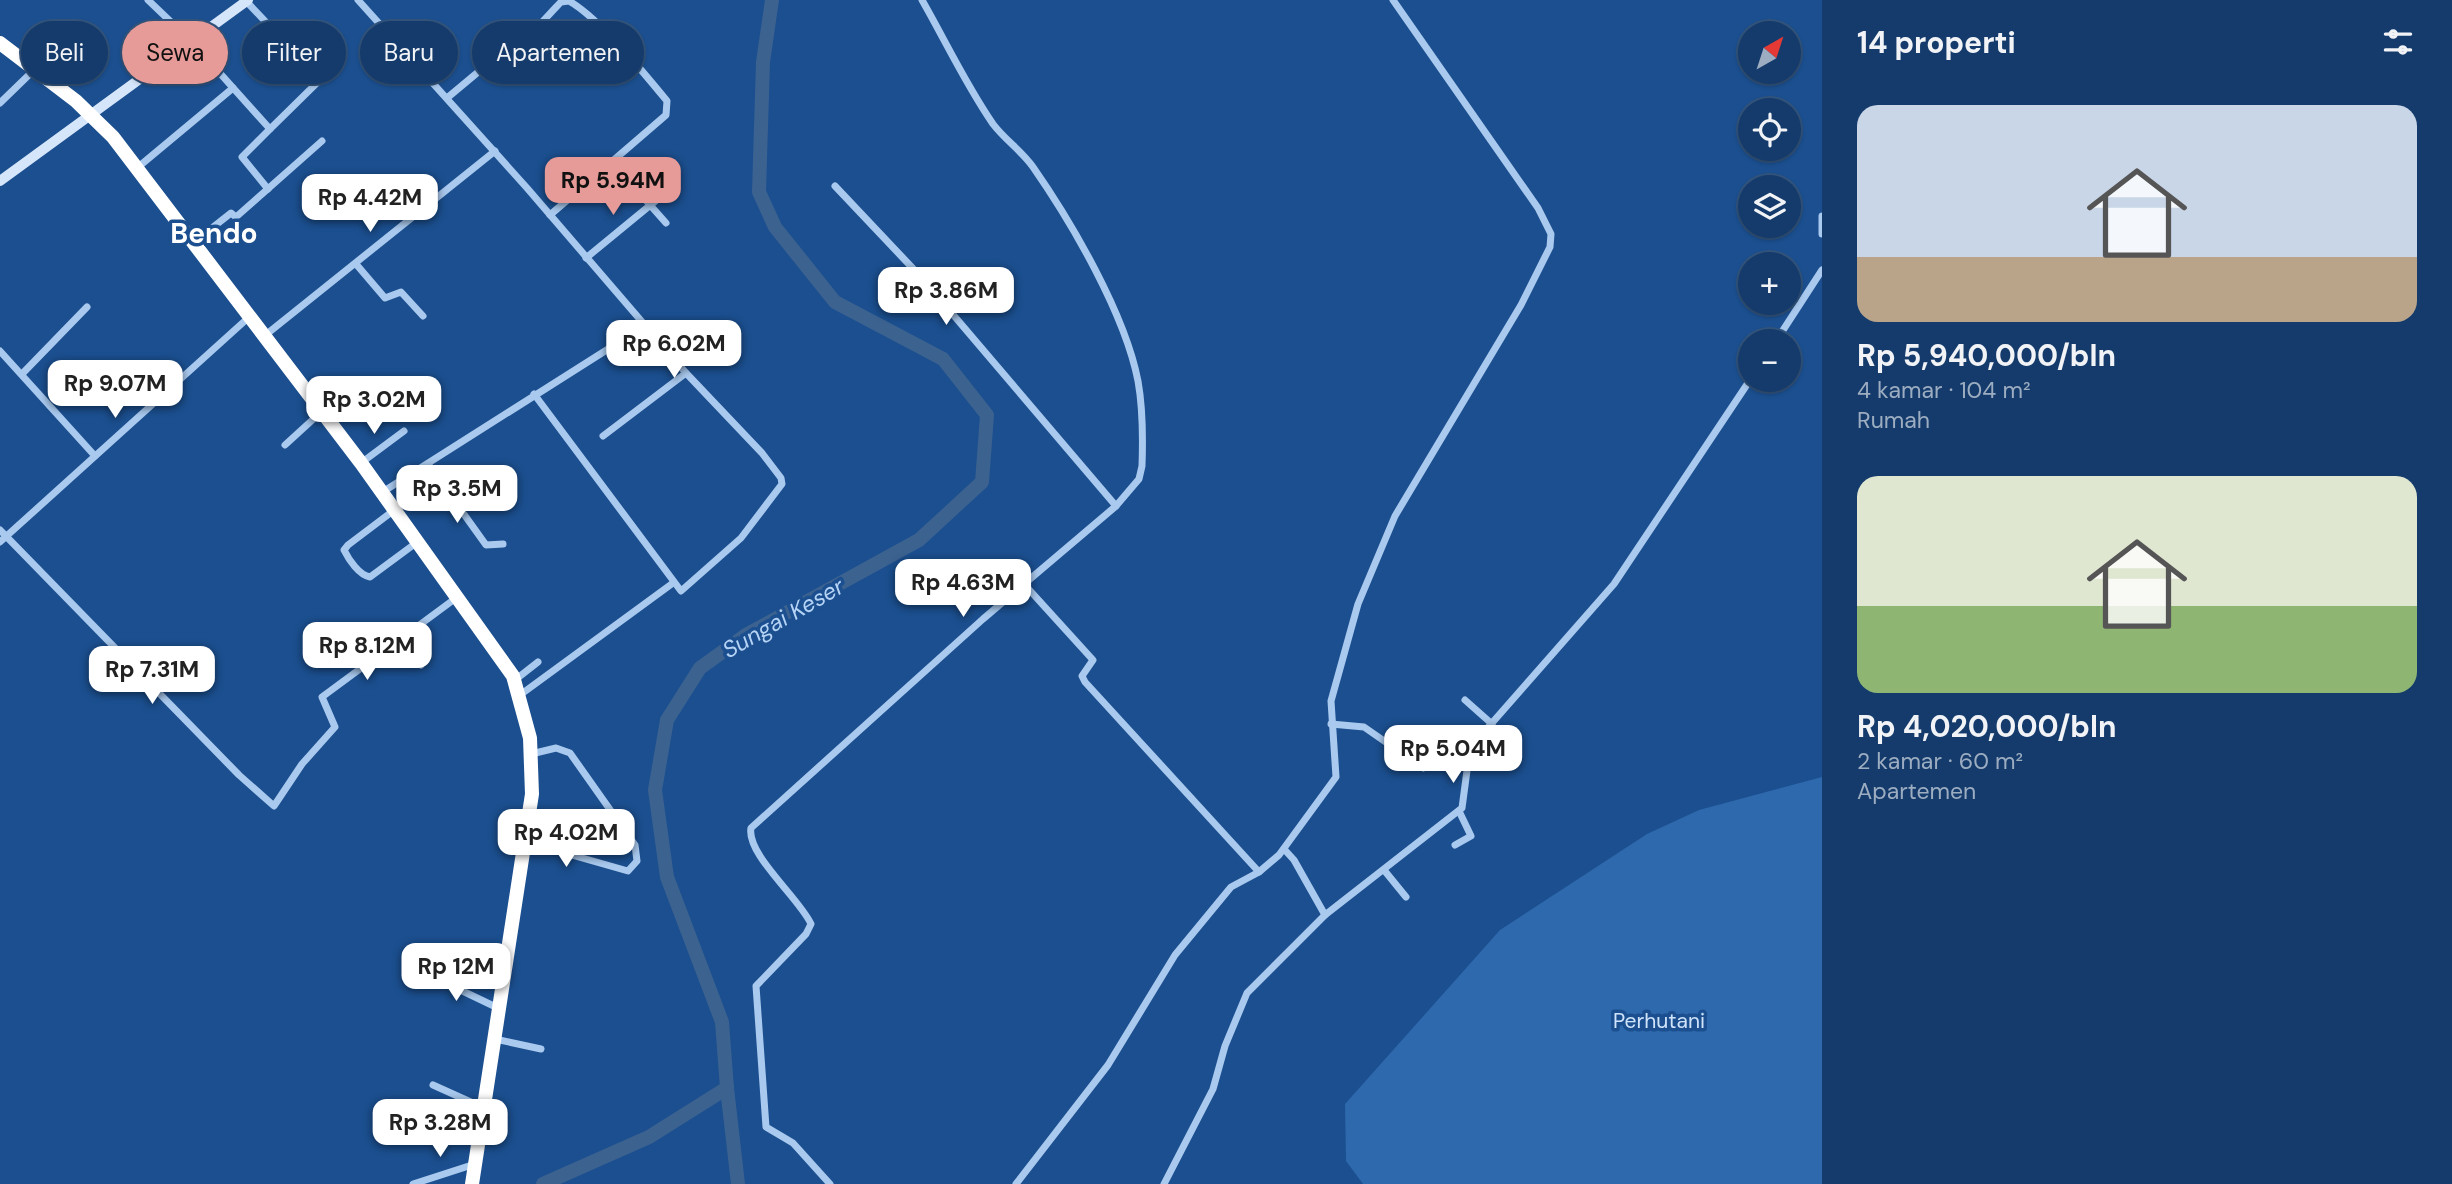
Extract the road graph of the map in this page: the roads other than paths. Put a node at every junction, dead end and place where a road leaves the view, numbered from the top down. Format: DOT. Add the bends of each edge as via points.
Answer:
graph roads {
  1 [pos="148,0"];
  2 [pos="358,0"];
  3 [pos="922,0"];
  4 [pos="1393,0"];
  5 [pos="247,1"];
  6 [pos="170,21"];
  7 [pos="220,21"];
  8 [pos="0,43"];
  9 [pos="21,60"];
  10 [pos="228,82"];
  11 [pos="21,83"];
  12 [pos="52,84"];
  13 [pos="135,84"];
  14 [pos="233,88"];
  15 [pos="447,99"];
  16 [pos="0,103"];
  17 [pos="93,115"];
  18 [pos="270,129"];
  19 [pos="322,141"];
  20 [pos="495,151"];
  21 [pos="612,162"];
  22 [pos="136,169"];
  23 [pos="0,181"];
  24 [pos="835,186"];
  25 [pos="268,189"];
  26 [pos="659,198"];
  27 [pos="650,205"];
  28 [pos="550,215"];
  29 [pos="1822,216"];
  30 [pos="666,223"];
  31 [pos="1822,234"];
  32 [pos="192,244"];
  33 [pos="586,258"];
  34 [pos="356,264"];
  35 [pos="1822,270"];
  36 [pos="87,307"];
  37 [pos="423,316"];
  38 [pos="248,318"];
  39 [pos="646,325"];
  40 [pos="1784,329"];
  41 [pos="263,338"];
  42 [pos="0,351"];
  43 [pos="686,373"];
  44 [pos="22,374"];
  45 [pos="1742,392"];
  46 [pos="534,394"];
  47 [pos="320,413"];
  48 [pos="404,431"];
  49 [pos="603,436"];
  50 [pos="285,445"];
  51 [pos="95,456"];
  52 [pos="361,463"];
  53 [pos="428,464"];
  54 [pos="381,493"];
  55 [pos="1116,506"];
  56 [pos="393,511"];
  57 [pos="0,530"];
  58 [pos="3,539"];
  59 [pos="416,543"];
  60 [pos="503,544"];
  61 [pos="673,583"];
  62 [pos="1024,584"];
  63 [pos="457,597"];
  64 [pos="400,641"];
  65 [pos="538,662"];
  66 [pos="421,666"];
  67 [pos="515,680"];
  68 [pos="520,695"];
  69 [pos="1465,700"];
  70 [pos="1331,724"];
  71 [pos="1492,724"];
  72 [pos="531,754"];
  73 [pos="1423,768"];
  74 [pos="1459,811"];
  75 [pos="527,842"];
  76 [pos="1455,845"];
  77 [pos="1284,849"];
  78 [pos="1257,870"];
  79 [pos="1384,870"];
  80 [pos="1406,897"];
  81 [pos="1324,914"];
  82 [pos="425,973"];
  83 [pos="500,1009"];
  84 [pos="495,1040"];
  85 [pos="541,1049"];
  86 [pos="433,1085"];
  87 [pos="484,1108"];
  88 [pos="474,1175"];
  89 [pos="413,1184"];
  90 [pos="830,1184"];
  91 [pos="1016,1184"];
  92 [pos="1164,1184"];
  1 -- 6 [label="street"];
  2 -- 15 [label="street"];
  3 -- 55 [label="street" via="982,108 1031,165 1074,232 1131,355 1138,383 1142,466 1139,479"];
  4 -- 70 [label="street" via="1538,208 1551,234 1550,247 1515,315 1395,516 1348,635 1331,701"];
  5 -- 7 [label="main road"];
  5 -- 18 [label="street" via="279,36 326,74"];
  8 -- 9 [label="highway"];
  10 -- 14 [label="street"];
  11 -- 16 [label="street"];
  12 -- 17 [label="highway"];
  13 -- 17 [label="main road"];
  14 -- 18 [label="street"];
  14 -- 22 [label="street"];
  15 -- 20 [label="street"];
  15 -- 21 [label="street" via="483,68 505,57 561,2 569,1 653,84 669,108"];
  17 -- 22 [label="highway"];
  17 -- 23 [label="main road"];
  18 -- 25 [label="street" via="242,157"];
  19 -- 25 [label="street"];
  20 -- 28 [label="street"];
  20 -- 34 [label="street"];
  21 -- 27 [label="street"];
  21 -- 28 [label="street"];
  22 -- 32 [label="highway"];
  24 -- 55 [label="street" via="921,277"];
  25 -- 32 [label="street" via="236,217 231,213"];
  26 -- 27 [label="street"];
  27 -- 30 [label="street"];
  27 -- 33 [label="street"];
  28 -- 33 [label="street"];
  29 -- 31 [label="street"];
  32 -- 38 [label="highway"];
  33 -- 39 [label="street"];
  34 -- 37 [label="street" via="385,298 401,292"];
  34 -- 41 [label="street"];
  35 -- 40 [label="street"];
  36 -- 44 [label="street"];
  38 -- 41 [label="highway"];
  38 -- 51 [label="street"];
  39 -- 43 [label="street"];
  39 -- 46 [label="street"];
  41 -- 47 [label="highway"];
  42 -- 44 [label="street"];
  43 -- 49 [label="street"];
  43 -- 61 [label="street" via="772,466 782,484 741,538 687,589 681,591"];
  44 -- 51 [label="street"];
  45 -- 71 [label="street" via="1614,583"];
  46 -- 53 [label="street"];
  46 -- 61 [label="street"];
  47 -- 50 [label="street"];
  47 -- 52 [label="highway"];
  48 -- 52 [label="street"];
  51 -- 58 [label="street"];
  52 -- 54 [label="highway"];
  53 -- 54 [label="street"];
  53 -- 60 [label="street" via="486,545"];
  54 -- 56 [label="highway"];
  55 -- 62 [label="street"];
  56 -- 59 [label="highway"];
  56 -- 59 [label="street" via="348,545 346,555 370,577"];
  57 -- 58 [label="street"];
  58 -- 64 [label="street" via="274,806 302,764 335,727 322,697"];
  59 -- 63 [label="highway"];
  61 -- 68 [label="street"];
  62 -- 78 [label="street" via="1093,660 1082,676 1085,682"];
  62 -- 90 [label="street" via="751,828 750,836 764,860 811,923 756,986 766,1127 793,1143"];
  63 -- 64 [label="street"];
  63 -- 67 [label="highway"];
  64 -- 66 [label="street"];
  65 -- 67 [label="street"];
  67 -- 68 [label="highway"];
  68 -- 72 [label="highway"];
  69 -- 71 [label="street"];
  70 -- 73 [label="street" via="1364,727"];
  70 -- 77 [label="street" via="1336,777"];
  71 -- 74 [label="street" via="1468,754 1467,788"];
  72 -- 75 [label="highway"];
  72 -- 75 [label="street" via="556,748 570,753 635,845 637,861 628,871"];
  74 -- 76 [label="street" via="1471,836"];
  74 -- 79 [label="street"];
  75 -- 83 [label="highway"];
  77 -- 78 [label="street"];
  77 -- 81 [label="street"];
  78 -- 91 [label="street" via="1226,892 1165,967 1108,1065"];
  79 -- 80 [label="street"];
  79 -- 81 [label="street"];
  81 -- 92 [label="street" via="1243,999 1213,1089"];
  82 -- 83 [label="street"];
  83 -- 84 [label="highway"];
  84 -- 85 [label="street"];
  84 -- 87 [label="highway"];
  86 -- 87 [label="street"];
  87 -- 88 [label="highway"];
  88 -- 89 [label="street"];
}
